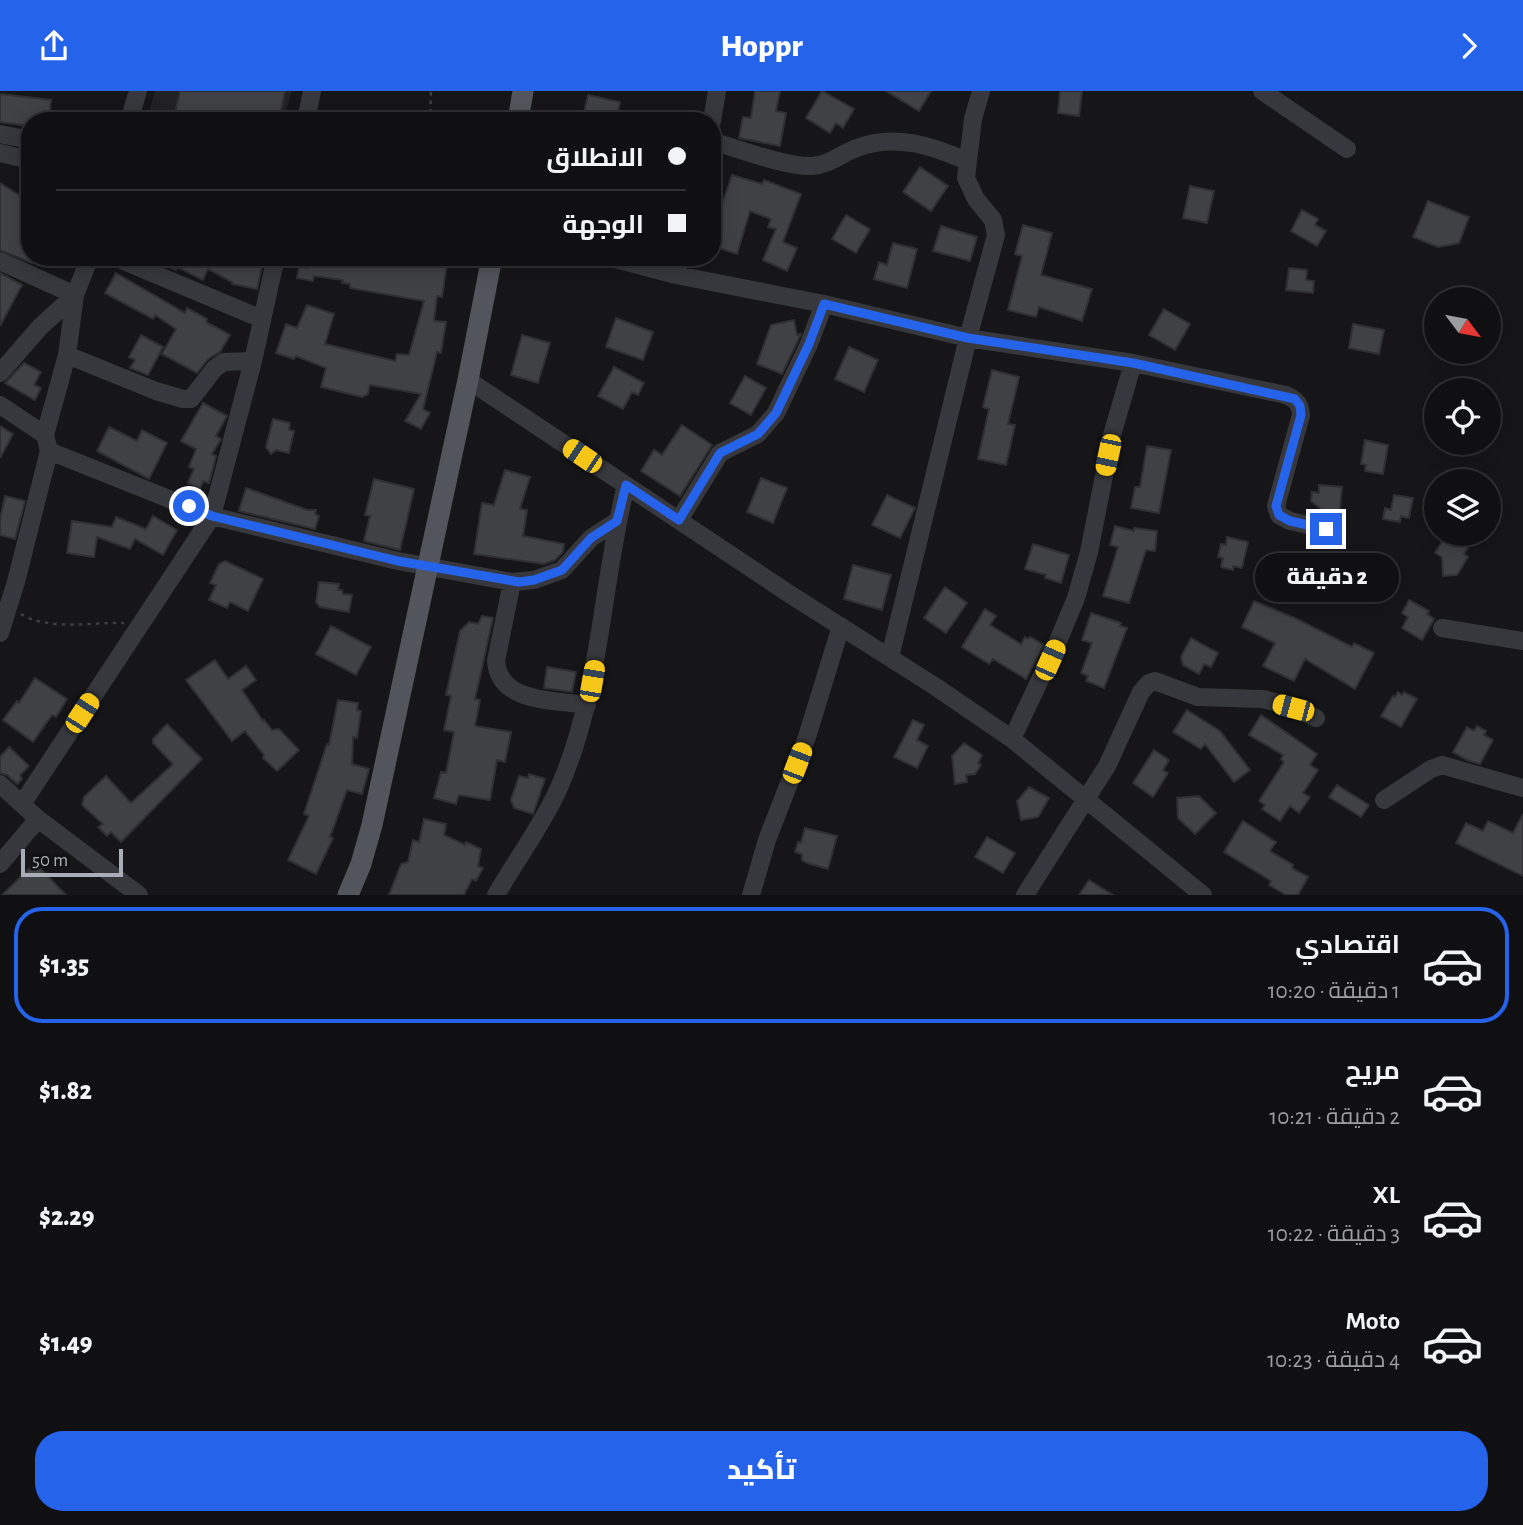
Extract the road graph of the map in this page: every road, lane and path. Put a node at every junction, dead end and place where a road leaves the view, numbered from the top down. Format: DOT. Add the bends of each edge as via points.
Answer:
graph roads {
  1 [pos="138,91"];
  2 [pos="312,91"];
  3 [pos="431,91"];
  4 [pos="523,91"];
  5 [pos="717,91"];
  6 [pos="981,91"];
  7 [pos="1262,91"];
  8 [pos="132,112"];
  9 [pos="308,112"];
  10 [pos="430,112"];
  11 [pos="519,112"];
  12 [pos="714,112"];
  13 [pos="0,134"];
  14 [pos="21,138"];
  15 [pos="721,144"];
  16 [pos="1347,149"];
  17 [pos="0,153"];
  18 [pos="21,158"];
  19 [pos="967,161"];
  20 [pos="0,261"];
  21 [pos="86,266"];
  22 [pos="135,266"];
  23 [pos="274,266"];
  24 [pos="490,266"];
  25 [pos="678,266"];
  26 [pos="75,295"];
  27 [pos="824,304"];
  28 [pos="262,319"];
  29 [pos="968,338"];
  30 [pos="68,355"];
  31 [pos="253,361"];
  32 [pos="1133,363"];
  33 [pos="0,373"];
  34 [pos="468,380"];
  35 [pos="0,405"];
  36 [pos="47,443"];
  37 [pos="626,485"];
  38 [pos="212,516"];
  39 [pos="679,520"];
  40 [pos="617,521"];
  41 [pos="1326,529"];
  42 [pos="427,568"];
  43 [pos="512,582"];
  44 [pos="8,607"];
  45 [pos="141,623"];
  46 [pos="841,626"];
  47 [pos="1442,628"];
  48 [pos="0,633"];
  49 [pos="1523,641"];
  50 [pos="890,657"];
  51 [pos="587,705"];
  52 [pos="1316,718"];
  53 [pos="1012,739"];
  54 [pos="0,784"];
  55 [pos="1523,788"];
  56 [pos="1087,800"];
  57 [pos="1384,800"];
  58 [pos="22,804"];
  59 [pos="38,819"];
  60 [pos="0,864"];
  61 [pos="139,895"];
  62 [pos="348,895"];
  63 [pos="495,895"];
  64 [pos="751,895"];
  65 [pos="1026,895"];
  66 [pos="1203,895"];
  1 -- 8 [label="street"];
  2 -- 9 [label="street"];
  3 -- 10 [label="path"];
  4 -- 11 [label="main road"];
  5 -- 12 [label="street"];
  6 -- 19 [label="street"];
  7 -- 16 [label="street"];
  13 -- 14 [label="street"];
  15 -- 19 [label="street" via="813,166 857,148 897,139"];
  17 -- 18 [label="street"];
  19 -- 29 [label="street" via="966,178 993,220 996,235"];
  20 -- 26 [label="street"];
  21 -- 26 [label="street"];
  22 -- 28 [label="street"];
  23 -- 28 [label="street"];
  24 -- 34 [label="main road"];
  25 -- 27 [label="street"];
  26 -- 30 [label="street"];
  26 -- 33 [label="street"];
  27 -- 29 [label="street"];
  27 -- 39 [label="street" via="776,413 758,434 720,453"];
  28 -- 31 [label="street"];
  29 -- 32 [label="street"];
  29 -- 50 [label="street"];
  30 -- 31 [label="street" via="183,399 191,399 224,362"];
  30 -- 36 [label="street"];
  31 -- 38 [label="street"];
  32 -- 41 [label="street" via="1295,399 1301,415 1276,506 1279,515 1290,521"];
  32 -- 53 [label="street" via="1076,598"];
  34 -- 37 [label="street"];
  34 -- 42 [label="main road"];
  35 -- 36 [label="street"];
  36 -- 38 [label="street"];
  36 -- 44 [label="street"];
  37 -- 39 [label="street"];
  37 -- 40 [label="street"];
  38 -- 42 [label="street"];
  38 -- 45 [label="street"];
  39 -- 46 [label="street"];
  40 -- 43 [label="street" via="591,538 562,570"];
  40 -- 51 [label="street"];
  42 -- 43 [label="street"];
  42 -- 62 [label="main road" via="372,825"];
  43 -- 51 [label="street" via="497,673 521,695"];
  44 -- 45 [label="path" via="33,621 51,624"];
  44 -- 48 [label="street"];
  45 -- 58 [label="street"];
  46 -- 50 [label="street"];
  46 -- 64 [label="street"];
  47 -- 49 [label="street"];
  50 -- 53 [label="street"];
  51 -- 63 [label="street" via="559,788"];
  52 -- 56 [label="street" via="1263,699 1198,697 1155,681 1149,683 1140,692"];
  53 -- 56 [label="street"];
  54 -- 58 [label="street"];
  55 -- 57 [label="street" via="1442,765"];
  56 -- 65 [label="street"];
  56 -- 66 [label="street"];
  58 -- 59 [label="street"];
  59 -- 60 [label="street"];
  59 -- 61 [label="street"];
}
